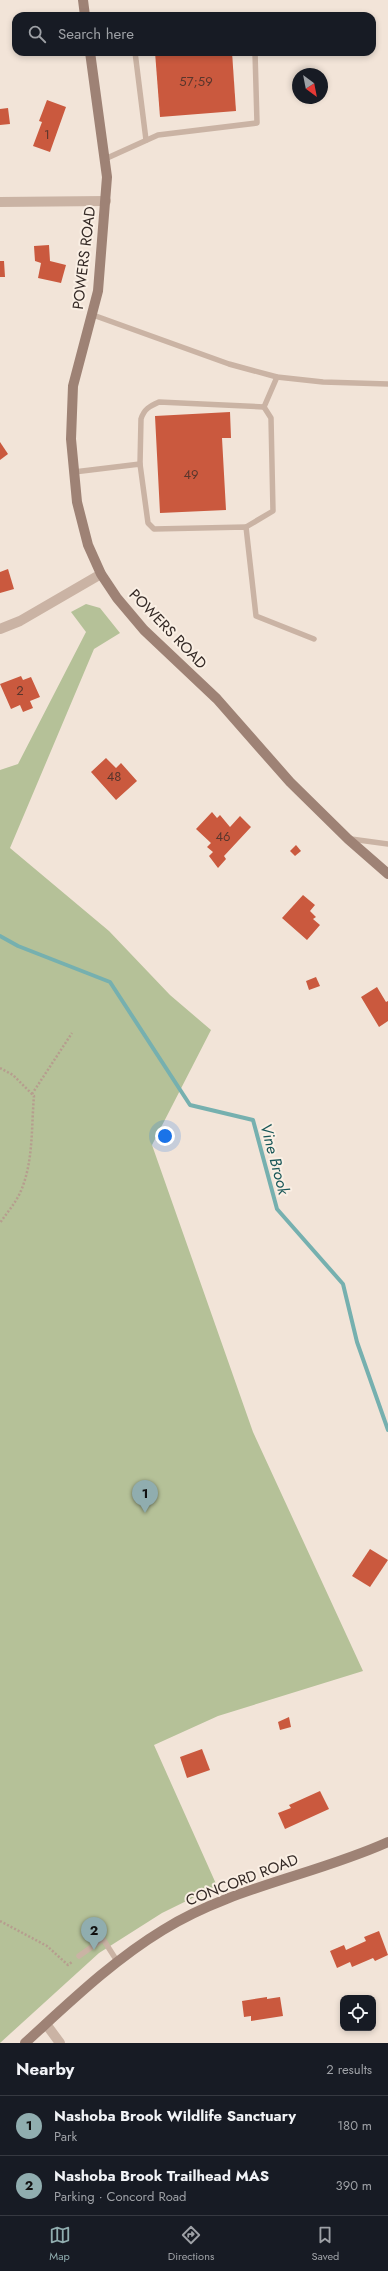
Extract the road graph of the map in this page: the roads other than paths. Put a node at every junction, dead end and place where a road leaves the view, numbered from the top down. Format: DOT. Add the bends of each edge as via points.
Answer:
graph roads {
  1 [pos="83,0"];
  2 [pos="87,12"];
  3 [pos="91,56"];
  4 [pos="136,56"];
  5 [pos="255,56"];
  6 [pos="146,140"];
  7 [pos="105,159"];
  8 [pos="106,201"];
  9 [pos="0,202"];
  10 [pos="93,315"];
  11 [pos="277,377"];
  12 [pos="388,384"];
  13 [pos="264,407"];
  14 [pos="140,464"];
  15 [pos="74,472"];
  16 [pos="246,527"];
  17 [pos="101,574"];
  18 [pos="0,629"];
  19 [pos="314,639"];
  20 [pos="348,839"];
  21 [pos="388,844"];
  22 [pos="388,874"];
  23 [pos="388,1842"];
  24 [pos="79,1956"];
  25 [pos="117,1961"];
  26 [pos="46,2024"];
  27 [pos="25,2043"];
  28 [pos="60,2043"];
  1 -- 2 [label="main road"];
  3 -- 7 [label="main road, POWERS ROAD"];
  4 -- 6 [label="lane"];
  5 -- 6 [label="lane" via="257,123 158,135"];
  6 -- 7 [label="lane"];
  7 -- 8 [label="main road, POWERS ROAD"];
  8 -- 9 [label="street"];
  8 -- 10 [label="main road, POWERS ROAD" via="102,260"];
  10 -- 11 [label="lane" via="229,364"];
  10 -- 15 [label="main road, POWERS ROAD" via="80,353 73,386 71,439"];
  11 -- 12 [label="lane" via="323,382"];
  11 -- 13 [label="lane"];
  13 -- 14 [label="lane" via="159,402 150,406 143,412 141,419"];
  13 -- 16 [label="lane" via="271,418 273,511"];
  14 -- 15 [label="lane"];
  14 -- 16 [label="lane" via="148,523 154,529"];
  15 -- 17 [label="main road, POWERS ROAD" via="77,502 88,545"];
  16 -- 19 [label="lane" via="256,616"];
  17 -- 18 [label="street" via="20,621"];
  17 -- 20 [label="main road, POWERS ROAD" via="144,630 217,699 290,782"];
  20 -- 21 [label="lane"];
  20 -- 22 [label="main road, POWERS ROAD"];
  23 -- 25 [label="main road, CONCORD ROAD" via="229,1898 164,1929"];
  24 -- 25 [label="lane" via="103,1939"];
  25 -- 26 [label="main road, CONCORD ROAD"];
  26 -- 27 [label="main road, CONCORD ROAD"];
  26 -- 28 [label="street"];
}
